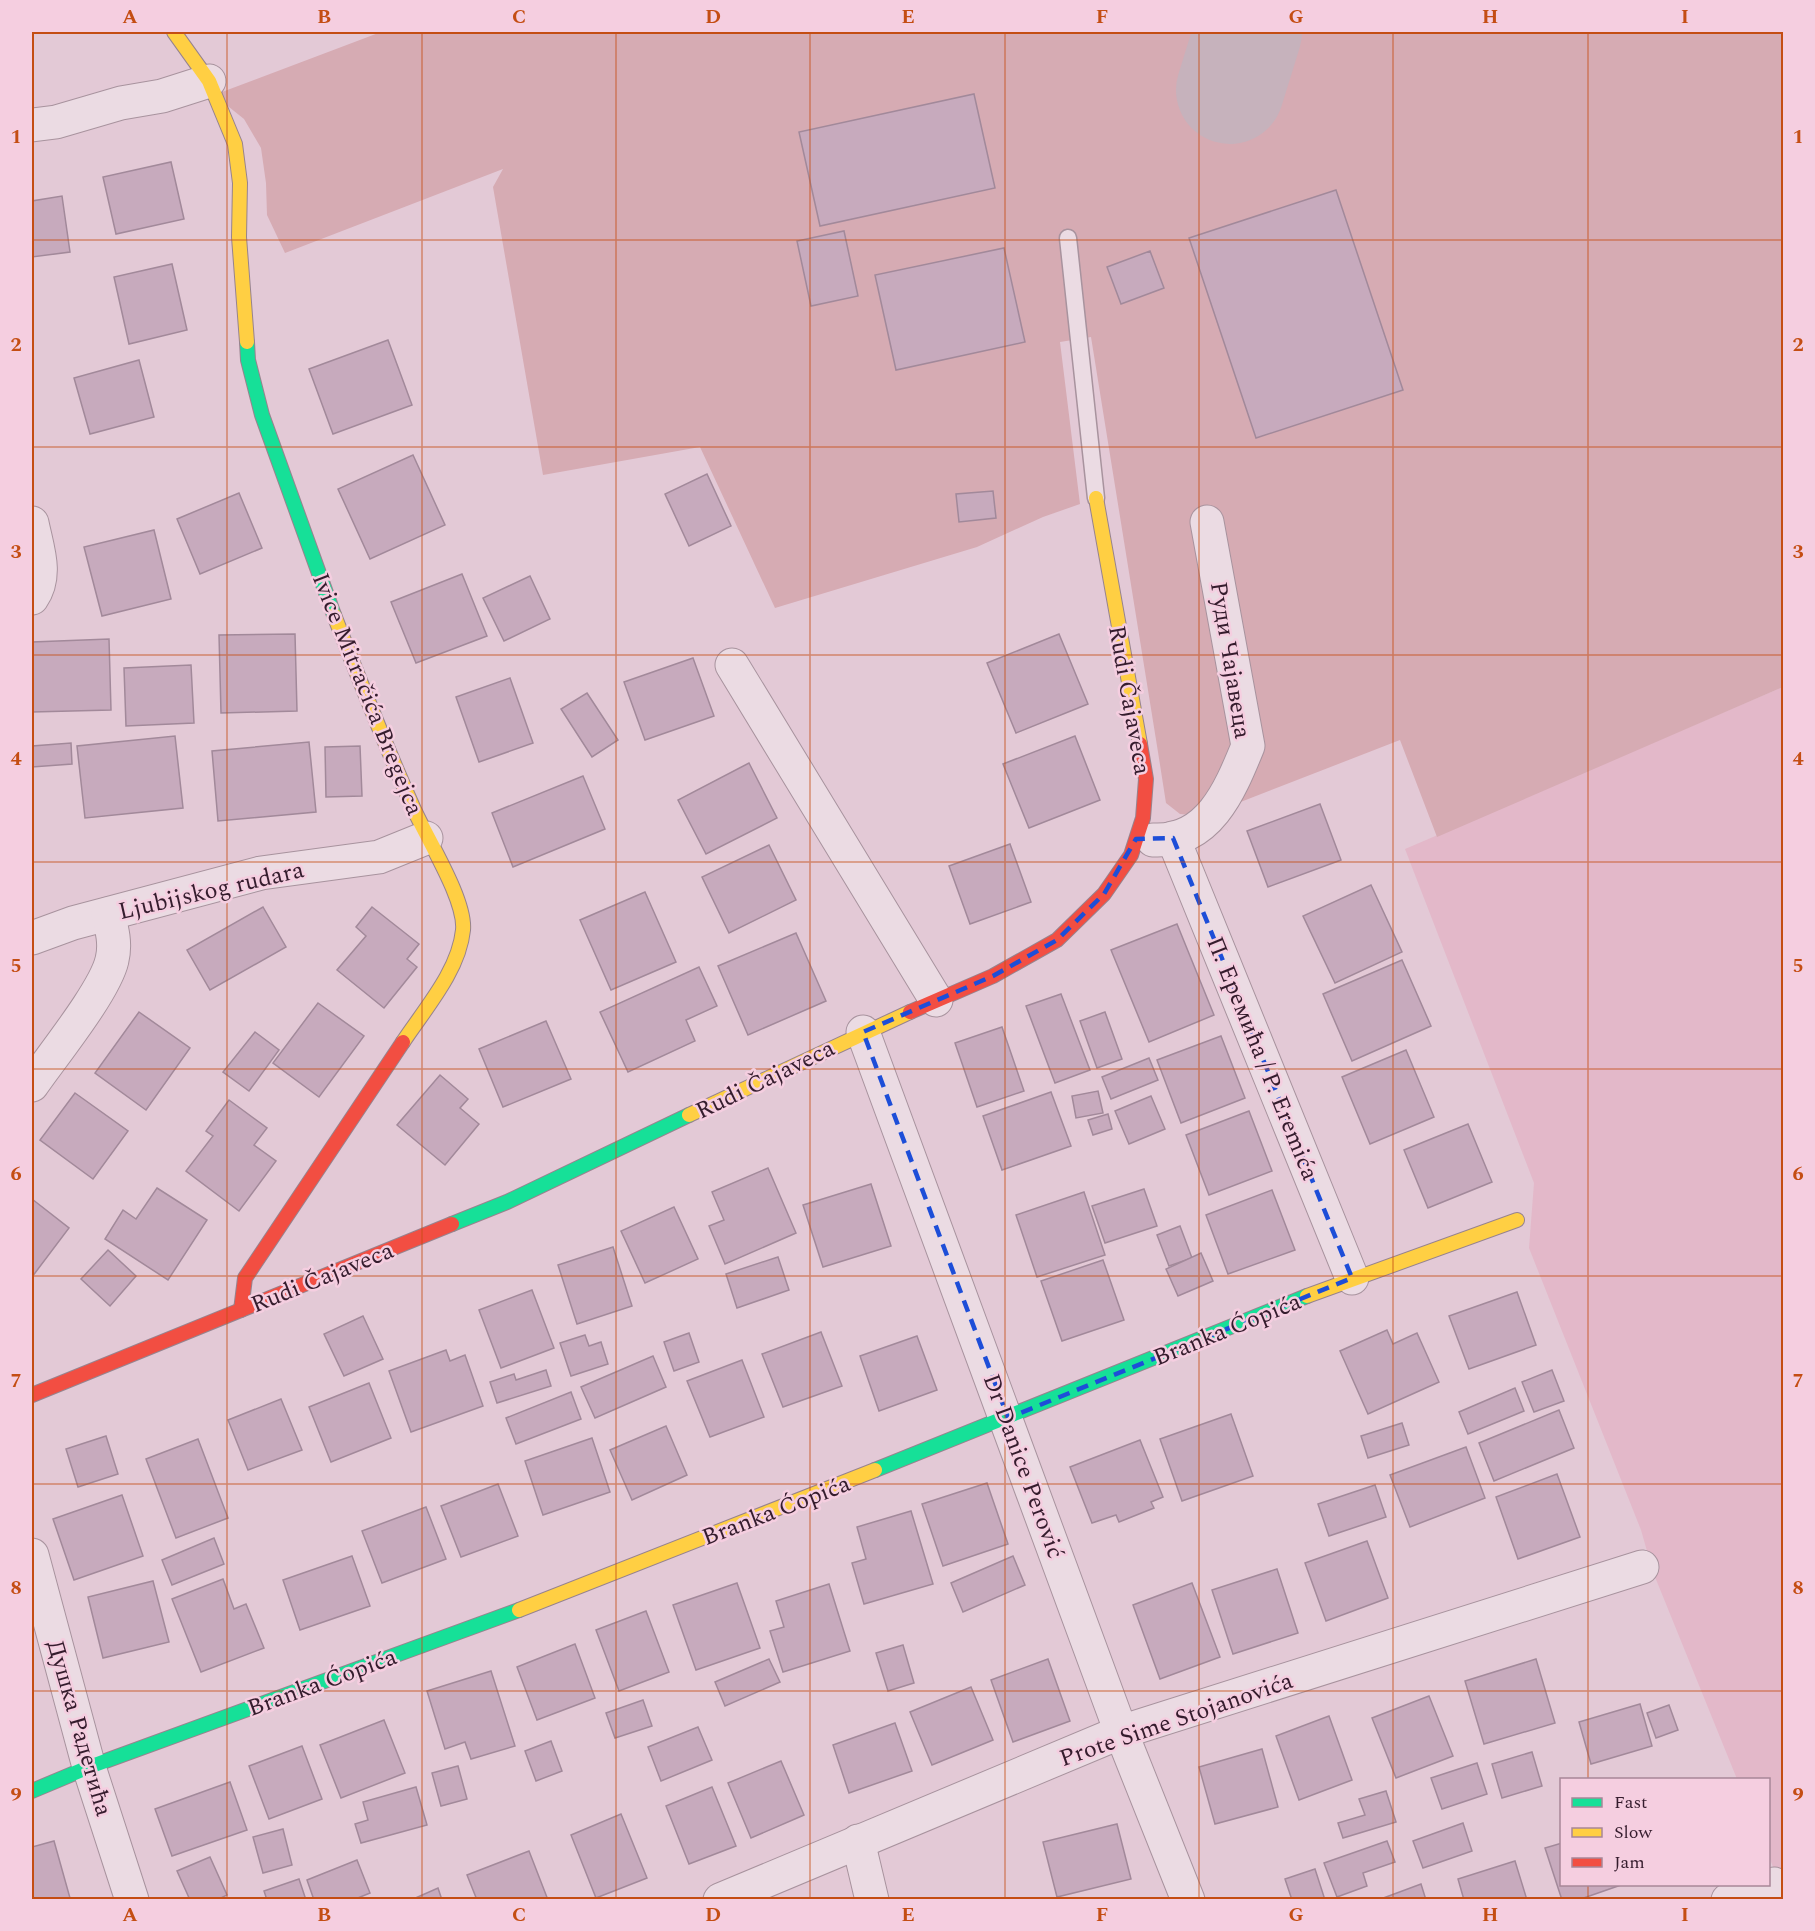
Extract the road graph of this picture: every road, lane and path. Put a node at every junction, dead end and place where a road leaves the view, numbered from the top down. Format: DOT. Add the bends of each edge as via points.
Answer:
graph roads {
  1 [pos="174,32"];
  2 [pos="209,81"];
  3 [pos="32,125"];
  4 [pos="1068,238"];
  5 [pos="1096,498"];
  6 [pos="1207,522"];
  7 [pos="32,523"];
  8 [pos="32,598"];
  9 [pos="732,665"];
  10 [pos="426,838"];
  11 [pos="1173,838"];
  12 [pos="1136,839"];
  13 [pos="108,914"];
  14 [pos="32,938"];
  15 [pos="936,1000"];
  16 [pos="864,1032"];
  17 [pos="32,1085"];
  18 [pos="1517,1220"];
  19 [pos="1352,1278"];
  20 [pos="241,1310"];
  21 [pos="32,1395"];
  22 [pos="1008,1418"];
  23 [pos="32,1555"];
  24 [pos="1642,1567"];
  25 [pos="1121,1732"];
  26 [pos="89,1767"];
  27 [pos="32,1791"];
  28 [pos="858,1841"];
  29 [pos="1774,1884"];
  30 [pos="1770,1885"];
  31 [pos="1768,1886"];
  32 [pos="132,1899"];
  33 [pos="720,1899"];
  34 [pos="872,1899"];
  35 [pos="1188,1899"];
  36 [pos="1728,1899"];
  1 -- 2 [label="street, Ivice Mitračića Bregejca"];
  2 -- 3 [label="street" via="162,96"];
  2 -- 10 [label="street, Ivice Mitračića Bregejca" via="235,144 248,360 262,415 332,610"];
  4 -- 5 [label="lane"];
  5 -- 12 [label="street, Rudi Čajaveca" via="1146,779 1143,818"];
  6 -- 11 [label="street, Руди Чајавеца" via="1248,746 1235,778 1211,816 1189,835"];
  7 -- 8 [label="street" via="42,566"];
  9 -- 15 [label="street"];
  10 -- 13 [label="street, Ljubijskog rudara" via="379,857 261,873"];
  10 -- 20 [label="street, Ivice Mitračića Bregejca" via="460,903 464,930 456,955 440,986 245,1278"];
  11 -- 12 [label="street, Руди Чајавеца"];
  11 -- 19 [label="street, П. Еремића / P. Eremića"];
  12 -- 15 [label="street, Rudi Čajaveca" via="1131,855 1104,894 1057,940 993,976"];
  13 -- 14 [label="street, Ljubijskog rudara"];
  13 -- 17 [label="street" via="114,938 112,960 103,982"];
  15 -- 16 [label="street, Rudi Čajaveca"];
  16 -- 20 [label="street, Rudi Čajaveca" via="507,1202"];
  16 -- 22 [label="street, Dr Danice Perović"];
  18 -- 19 [label="street, Branka Ćopića"];
  19 -- 22 [label="street, Branka Ćopića"];
  20 -- 21 [label="street, Rudi Čajaveca"];
  22 -- 25 [label="street, Dr Danice Perović"];
  22 -- 26 [label="street, Branka Ćopića" via="536,1604"];
  23 -- 26 [label="street, Душка Радетића"];
  24 -- 25 [label="street, Prote Sime Stojanovića"];
  25 -- 28 [label="street, Prote Sime Stojanovića"];
  25 -- 35 [label="street, Dr Danice Perović"];
  26 -- 27 [label="street, Branka Ćopića"];
  26 -- 32 [label="street, Душка Радетића"];
  28 -- 33 [label="street, Prote Sime Stojanovića"];
  28 -- 34 [label="street"];
  29 -- 30 [label="street"];
  31 -- 36 [label="street"];
}
